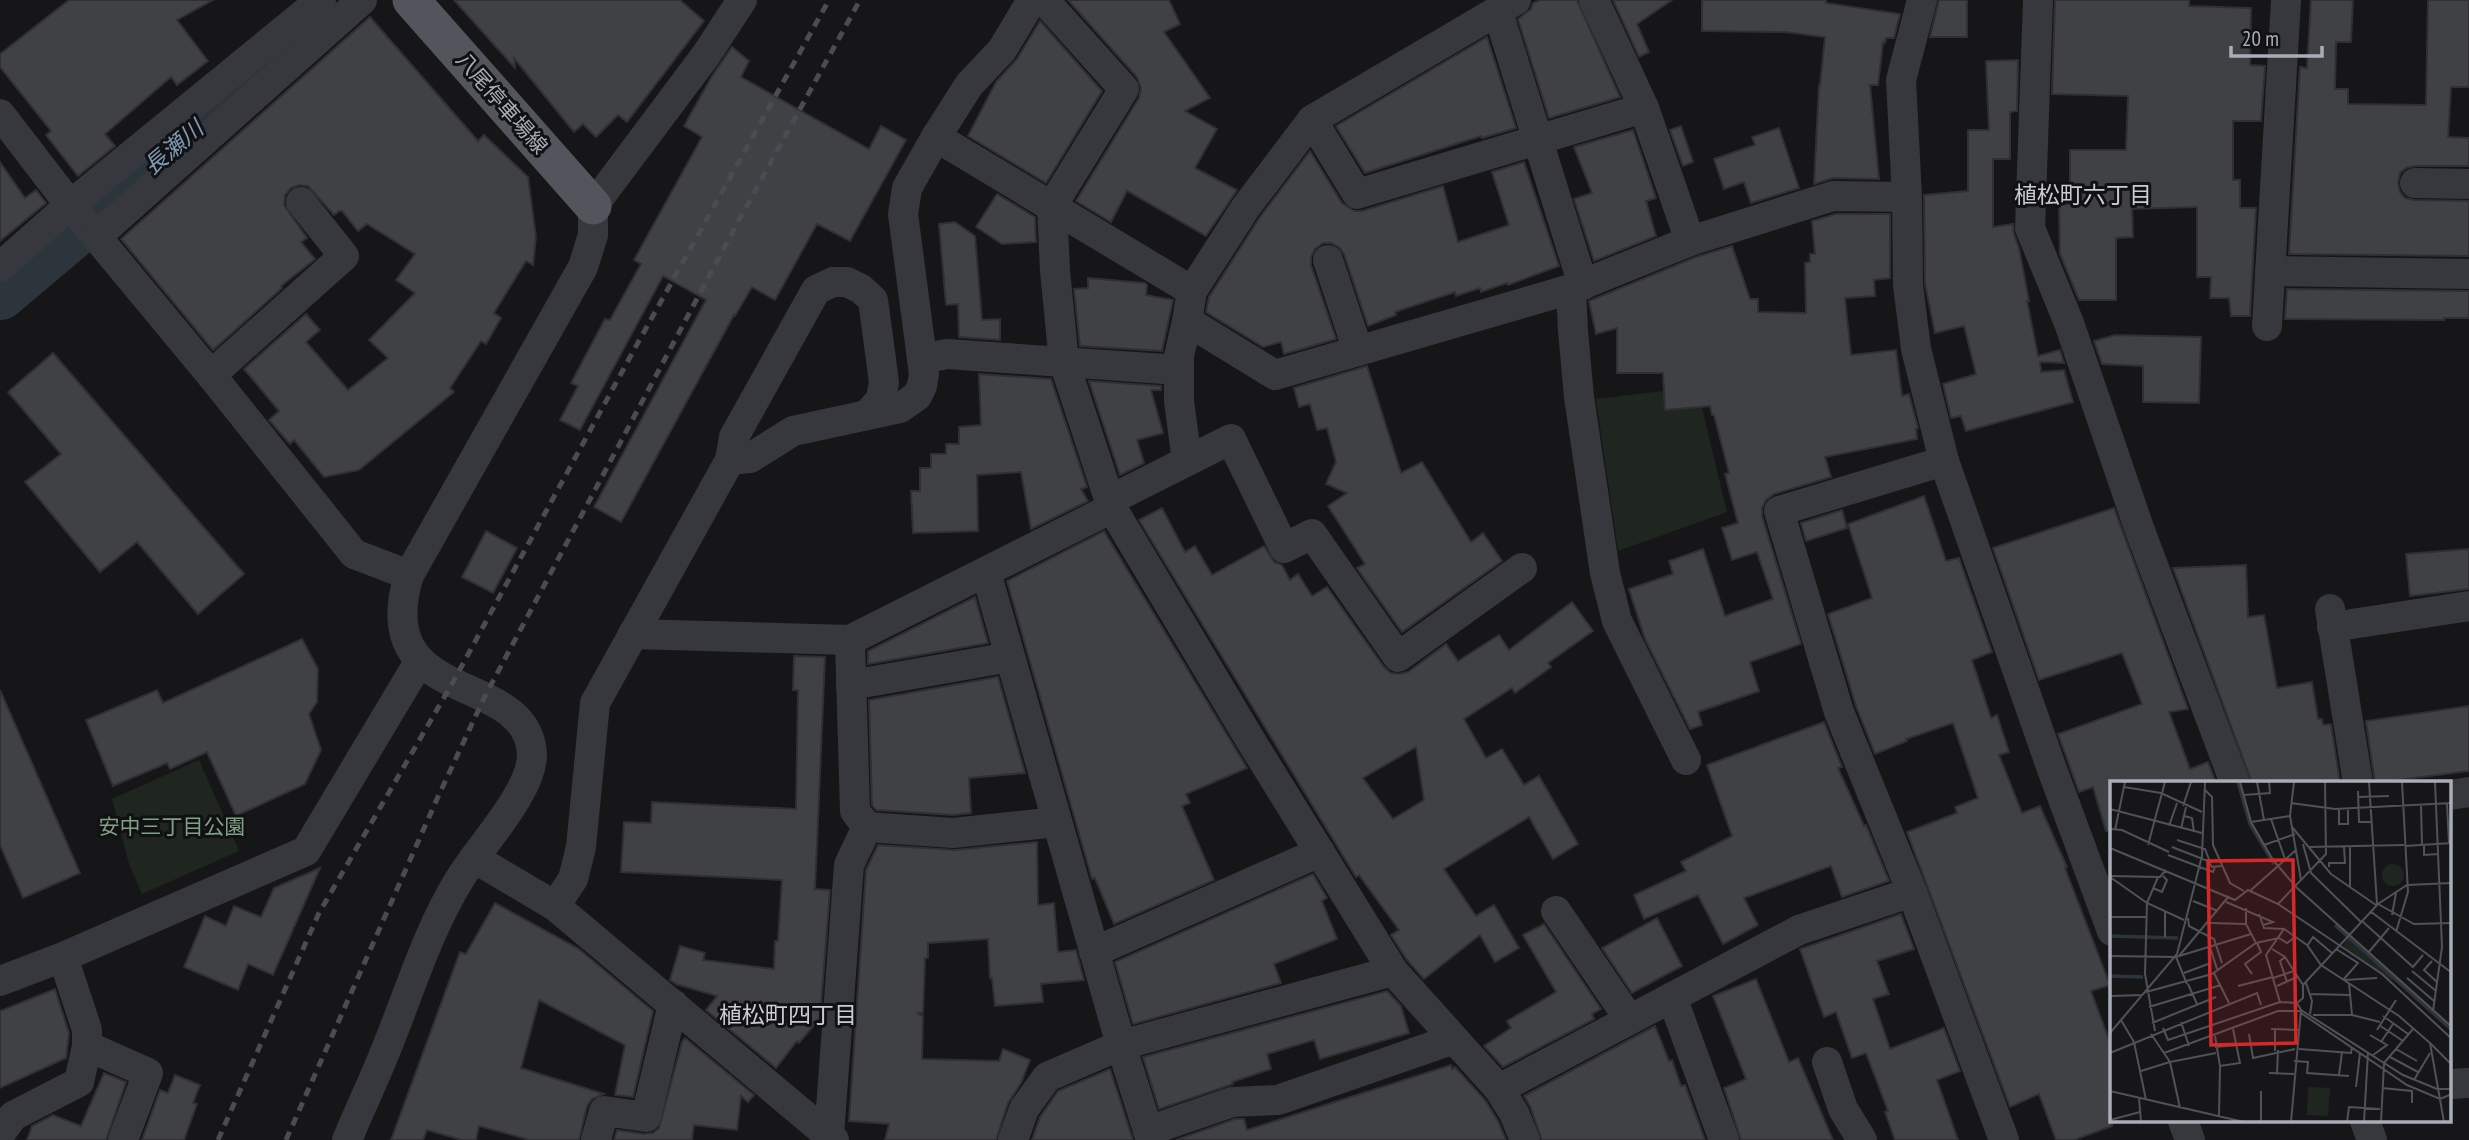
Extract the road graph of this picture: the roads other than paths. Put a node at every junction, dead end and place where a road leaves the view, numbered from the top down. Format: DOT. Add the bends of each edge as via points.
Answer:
graph roads {
  1 [pos="321,0"];
  2 [pos="362,0"];
  3 [pos="411,0"];
  4 [pos="742,0"];
  5 [pos="1032,0"];
  6 [pos="1044,0"];
  7 [pos="1594,0"];
  8 [pos="1922,0"];
  9 [pos="2038,0"];
  10 [pos="2286,0"];
  11 [pos="1507,6"];
  12 [pos="1644,108"];
  13 [pos="0,114"];
  14 [pos="1312,120"];
  15 [pos="936,137"];
  16 [pos="1537,141"];
  17 [pos="2415,183"];
  18 [pos="2469,184"];
  19 [pos="1907,197"];
  20 [pos="301,202"];
  21 [pos="593,206"];
  22 [pos="1052,206"];
  23 [pos="82,221"];
  24 [pos="1690,241"];
  25 [pos="1328,260"];
  26 [pos="0,267"];
  27 [pos="2270,271"];
  28 [pos="2469,274"];
  29 [pos="1577,287"];
  30 [pos="1192,291"];
  31 [pos="1187,321"];
  32 [pos="2267,326"];
  33 [pos="1358,351"];
  34 [pos="922,359"];
  35 [pos="1064,362"];
  36 [pos="1179,370"];
  37 [pos="211,375"];
  38 [pos="758,394"];
  39 [pos="868,414"];
  40 [pos="793,431"];
  41 [pos="730,460"];
  42 [pos="1188,461"];
  43 [pos="1944,461"];
  44 [pos="1111,504"];
  45 [pos="1522,568"];
  46 [pos="986,572"];
  47 [pos="410,575"];
  48 [pos="2469,606"];
  49 [pos="633,634"];
  50 [pos="850,640"];
  51 [pos="1010,657"];
  52 [pos="419,662"];
  53 [pos="852,685"];
  54 [pos="1686,760"];
  55 [pos="2234,781"];
  56 [pos="2358,781"];
  57 [pos="1057,822"];
  58 [pos="867,827"];
  59 [pos="1320,852"];
  60 [pos="474,858"];
  61 [pos="1912,892"];
  62 [pos="555,906"];
  63 [pos="1556,911"];
  64 [pos="2110,926"];
  65 [pos="1094,952"];
  66 [pos="63,957"];
  67 [pos="1393,971"];
  68 [pos="0,981"];
  69 [pos="1672,997"];
  70 [pos="673,1004"];
  71 [pos="1629,1019"];
  72 [pos="1454,1039"];
  73 [pos="1121,1045"];
  74 [pos="87,1046"];
  75 [pos="1828,1062"];
  76 [pos="1499,1089"];
  77 [pos="2183,1122"];
  78 [pos="2365,1122"];
  79 [pos="4,1123"];
  80 [pos="1150,1136"];
  81 [pos="832,1138"];
  82 [pos="122,1140"];
  83 [pos="346,1140"];
  84 [pos="596,1140"];
  85 [pos="1013,1140"];
  86 [pos="1525,1140"];
  87 [pos="1724,1140"];
  88 [pos="1862,1140"];
  89 [pos="2004,1140"];
  90 [pos="2190,1140"];
  91 [pos="2372,1140"];
  1 -- 23 [label="street"];
  2 -- 23 [label="street"];
  3 -- 21 [label="main road, 八尾停車場線"];
  4 -- 21 [label="street"];
  5 -- 15 [label="street" via="1002,50 969,85"];
  6 -- 22 [label="street" via="1124,89"];
  7 -- 12 [label="street"];
  8 -- 19 [label="street" via="1900,80"];
  9 -- 55 [label="street" via="2030,228 2069,323 2139,528"];
  10 -- 27 [label="street"];
  11 -- 14 [label="street"];
  11 -- 16 [label="street"];
  12 -- 16 [label="street"];
  12 -- 24 [label="street"];
  13 -- 23 [label="street"];
  14 -- 16 [label="street" via="1357,194"];
  14 -- 30 [label="street" via="1246,207"];
  15 -- 22 [label="street"];
  15 -- 34 [label="street" via="907,188 903,214"];
  16 -- 29 [label="street"];
  17 -- 18 [label="street"];
  19 -- 24 [label="street" via="1833,196"];
  19 -- 43 [label="street" via="1908,285 1916,349"];
  20 -- 37 [label="street" via="344,256"];
  21 -- 47 [label="street" via="593,235 583,267"];
  22 -- 30 [label="street"];
  22 -- 35 [label="street"];
  23 -- 26 [label="street"];
  23 -- 37 [label="street"];
  24 -- 29 [label="street"];
  25 -- 33 [label="street"];
  27 -- 28 [label="street"];
  27 -- 32 [label="street"];
  29 -- 33 [label="street"];
  29 -- 54 [label="street" via="1579,397 1603,565 1618,621"];
  30 -- 31 [label="street"];
  31 -- 33 [label="street" via="1275,375"];
  31 -- 36 [label="street"];
  34 -- 35 [label="street" via="947,354"];
  34 -- 39 [label="street" via="922,386 916,396 900,408"];
  35 -- 36 [label="street"];
  35 -- 44 [label="street"];
  36 -- 42 [label="street"];
  37 -- 47 [label="street" via="354,554"];
  38 -- 39 [label="street" via="816,290 847,282 873,300 884,382 881,399"];
  38 -- 40 [label="street" via="769,421 779,429"];
  38 -- 41 [label="street" via="734,437"];
  39 -- 40 [label="street"];
  40 -- 41 [label="street" via="750,457"];
  41 -- 49 [label="street"];
  42 -- 44 [label="street"];
  42 -- 45 [label="street" via="1231,439 1284,548 1312,534 1398,657"];
  43 -- 61 [label="street" via="1779,511 1839,712"];
  43 -- 64 [label="street"];
  44 -- 46 [label="street"];
  44 -- 59 [label="street"];
  46 -- 50 [label="street"];
  46 -- 51 [label="street"];
  47 -- 52 [label="street" via="402,599 402,623"];
  48 -- 56 [label="street" via="2331,618"];
  49 -- 50 [label="street"];
  49 -- 62 [label="street" via="595,703 581,847 573,879"];
  50 -- 53 [label="street"];
  51 -- 53 [label="street"];
  51 -- 57 [label="street"];
  52 -- 60 [label="street" via="517,717 528,735 532,755 526,783"];
  52 -- 66 [label="street" via="306,851"];
  53 -- 58 [label="street" via="855,811"];
  57 -- 58 [label="street" via="953,833"];
  57 -- 65 [label="street"];
  58 -- 81 [label="street" via="849,865"];
  59 -- 65 [label="street"];
  59 -- 67 [label="street"];
  60 -- 62 [label="street"];
  60 -- 83 [label="street" via="422,954"];
  61 -- 69 [label="street" via="1799,930"];
  61 -- 89 [label="street"];
  62 -- 70 [label="street"];
  63 -- 71 [label="street"];
  65 -- 73 [label="street"];
  66 -- 68 [label="street"];
  66 -- 74 [label="street" via="87,1030"];
  67 -- 72 [label="street"];
  67 -- 73 [label="street"];
  69 -- 71 [label="street"];
  69 -- 87 [label="street"];
  70 -- 81 [label="street"];
  70 -- 84 [label="street" via="646,1118 604,1111"];
  71 -- 76 [label="street"];
  72 -- 76 [label="street"];
  72 -- 80 [label="street" via="1278,1100 1232,1102"];
  73 -- 80 [label="street"];
  73 -- 85 [label="street" via="1047,1077 1024,1109"];
  74 -- 79 [label="street" via="79,1082"];
  74 -- 82 [label="street" via="148,1073"];
  75 -- 88 [label="street" via="1843,1108"];
  76 -- 86 [label="street"];
  77 -- 90 [label="street"];
  78 -- 91 [label="street"];
}
